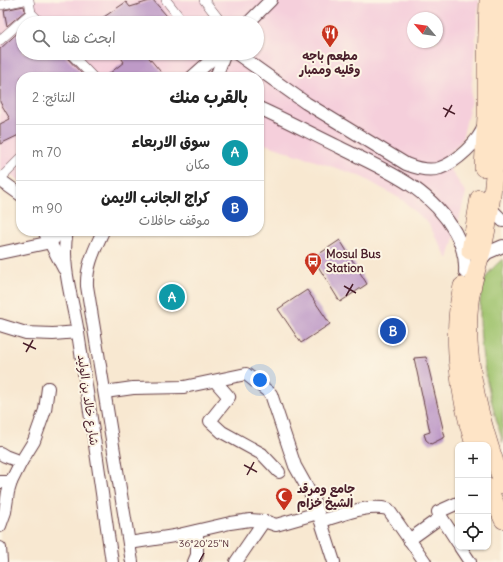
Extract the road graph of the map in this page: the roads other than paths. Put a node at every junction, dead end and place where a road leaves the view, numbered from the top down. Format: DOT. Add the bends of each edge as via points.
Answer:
graph roads {
  1 [pos="24,0"];
  2 [pos="29,0"];
  3 [pos="166,0"];
  4 [pos="204,0"];
  5 [pos="271,0"];
  6 [pos="488,0"];
  7 [pos="501,0"];
  8 [pos="0,5"];
  9 [pos="31,13"];
  10 [pos="28,16"];
  11 [pos="34,16"];
  12 [pos="179,16"];
  13 [pos="216,16"];
  14 [pos="255,16"];
  15 [pos="16,26"];
  16 [pos="0,40"];
  17 [pos="77,60"];
  18 [pos="210,60"];
  19 [pos="222,60"];
  20 [pos="246,60"];
  21 [pos="88,72"];
  22 [pos="197,72"];
  23 [pos="218,72"];
  24 [pos="263,72"];
  25 [pos="264,73"];
  26 [pos="264,110"];
  27 [pos="486,116"];
  28 [pos="16,163"];
  29 [pos="0,179"];
  30 [pos="16,191"];
  31 [pos="490,208"];
  32 [pos="503,221"];
  33 [pos="47,236"];
  34 [pos="60,236"];
  35 [pos="64,236"];
  36 [pos="101,236"];
  37 [pos="50,242"];
  38 [pos="503,246"];
  39 [pos="0,254"];
  40 [pos="472,268"];
  41 [pos="67,275"];
  42 [pos="0,326"];
  43 [pos="78,332"];
  44 [pos="215,381"];
  45 [pos="48,388"];
  46 [pos="105,392"];
  47 [pos="473,442"];
  48 [pos="0,452"];
  49 [pos="21,462"];
  50 [pos="279,472"];
  51 [pos="6,482"];
  52 [pos="503,485"];
  53 [pos="491,494"];
  54 [pos="455,504"];
  55 [pos="320,517"];
  56 [pos="441,517"];
  57 [pos="503,520"];
  58 [pos="264,521"];
  59 [pos="0,526"];
  60 [pos="197,531"];
  61 [pos="455,538"];
  62 [pos="409,540"];
  63 [pos="129,543"];
  64 [pos="0,548"];
  65 [pos="462,550"];
  66 [pos="2,562"];
  67 [pos="112,562"];
  68 [pos="132,562"];
  69 [pos="194,562"];
  70 [pos="236,562"];
  71 [pos="334,562"];
  72 [pos="425,562"];
  73 [pos="470,562"];
  1 -- 8 [label="street"];
  2 -- 9 [label="street"];
  3 -- 12 [label="street"];
  4 -- 13 [label="street"];
  5 -- 14 [label="street"];
  6 -- 27 [label="main road"];
  7 -- 31 [label="main road" via="497,143"];
  9 -- 10 [label="street"];
  9 -- 11 [label="street"];
  15 -- 16 [label="street"];
  17 -- 21 [label="street"];
  18 -- 22 [label="street"];
  19 -- 23 [label="street"];
  20 -- 24 [label="street"];
  25 -- 27 [label="street" via="328,117 416,168 440,168 461,155 479,137"];
  26 -- 40 [label="street" via="398,176 422,192 443,213 458,237 466,261"];
  27 -- 40 [label="main road" via="481,189 472,242"];
  28 -- 29 [label="street"];
  29 -- 30 [label="street"];
  31 -- 32 [label="street"];
  31 -- 40 [label="main road" via="484,243"];
  33 -- 37 [label="street"];
  34 -- 37 [label="street"];
  35 -- 41 [label="street, شارع خالد بن الوليد"];
  36 -- 46 [label="street" via="89,263 86,279"];
  37 -- 39 [label="street"];
  37 -- 41 [label="street"];
  38 -- 40 [label="street" via="487,253"];
  40 -- 47 [label="main road" via="458,301 456,330 462,393"];
  40 -- 52 [label="main road" via="469,328 472,364 481,412"];
  41 -- 43 [label="street, شارع خالد بن الوليد"];
  42 -- 43 [label="street" via="26,333"];
  43 -- 67 [label="street, شارع خالد بن الوليد"];
  44 -- 46 [label="street" via="184,387 133,388"];
  44 -- 50 [label="street" via="229,397 210,421 222,432 262,454"];
  44 -- 55 [label="street" via="246,374 271,394 295,466 314,500"];
  45 -- 49 [label="street" via="45,410 34,441"];
  46 -- 63 [label="street"];
  48 -- 49 [label="street"];
  49 -- 51 [label="street"];
  51 -- 59 [label="street" via="6,512"];
  53 -- 57 [label="main road"];
  54 -- 56 [label="street" via="438,512"];
  55 -- 58 [label="street" via="276,525"];
  55 -- 62 [label="street" via="364,508 388,509"];
  55 -- 71 [label="street"];
  56 -- 61 [label="street"];
  56 -- 62 [label="street"];
  58 -- 60 [label="street" via="250,520"];
  58 -- 70 [label="street"];
  60 -- 63 [label="street"];
  60 -- 69 [label="street" via="197,555"];
  62 -- 72 [label="street"];
  63 -- 68 [label="street"];
  64 -- 66 [label="street"];
  65 -- 73 [label="street"];
}
